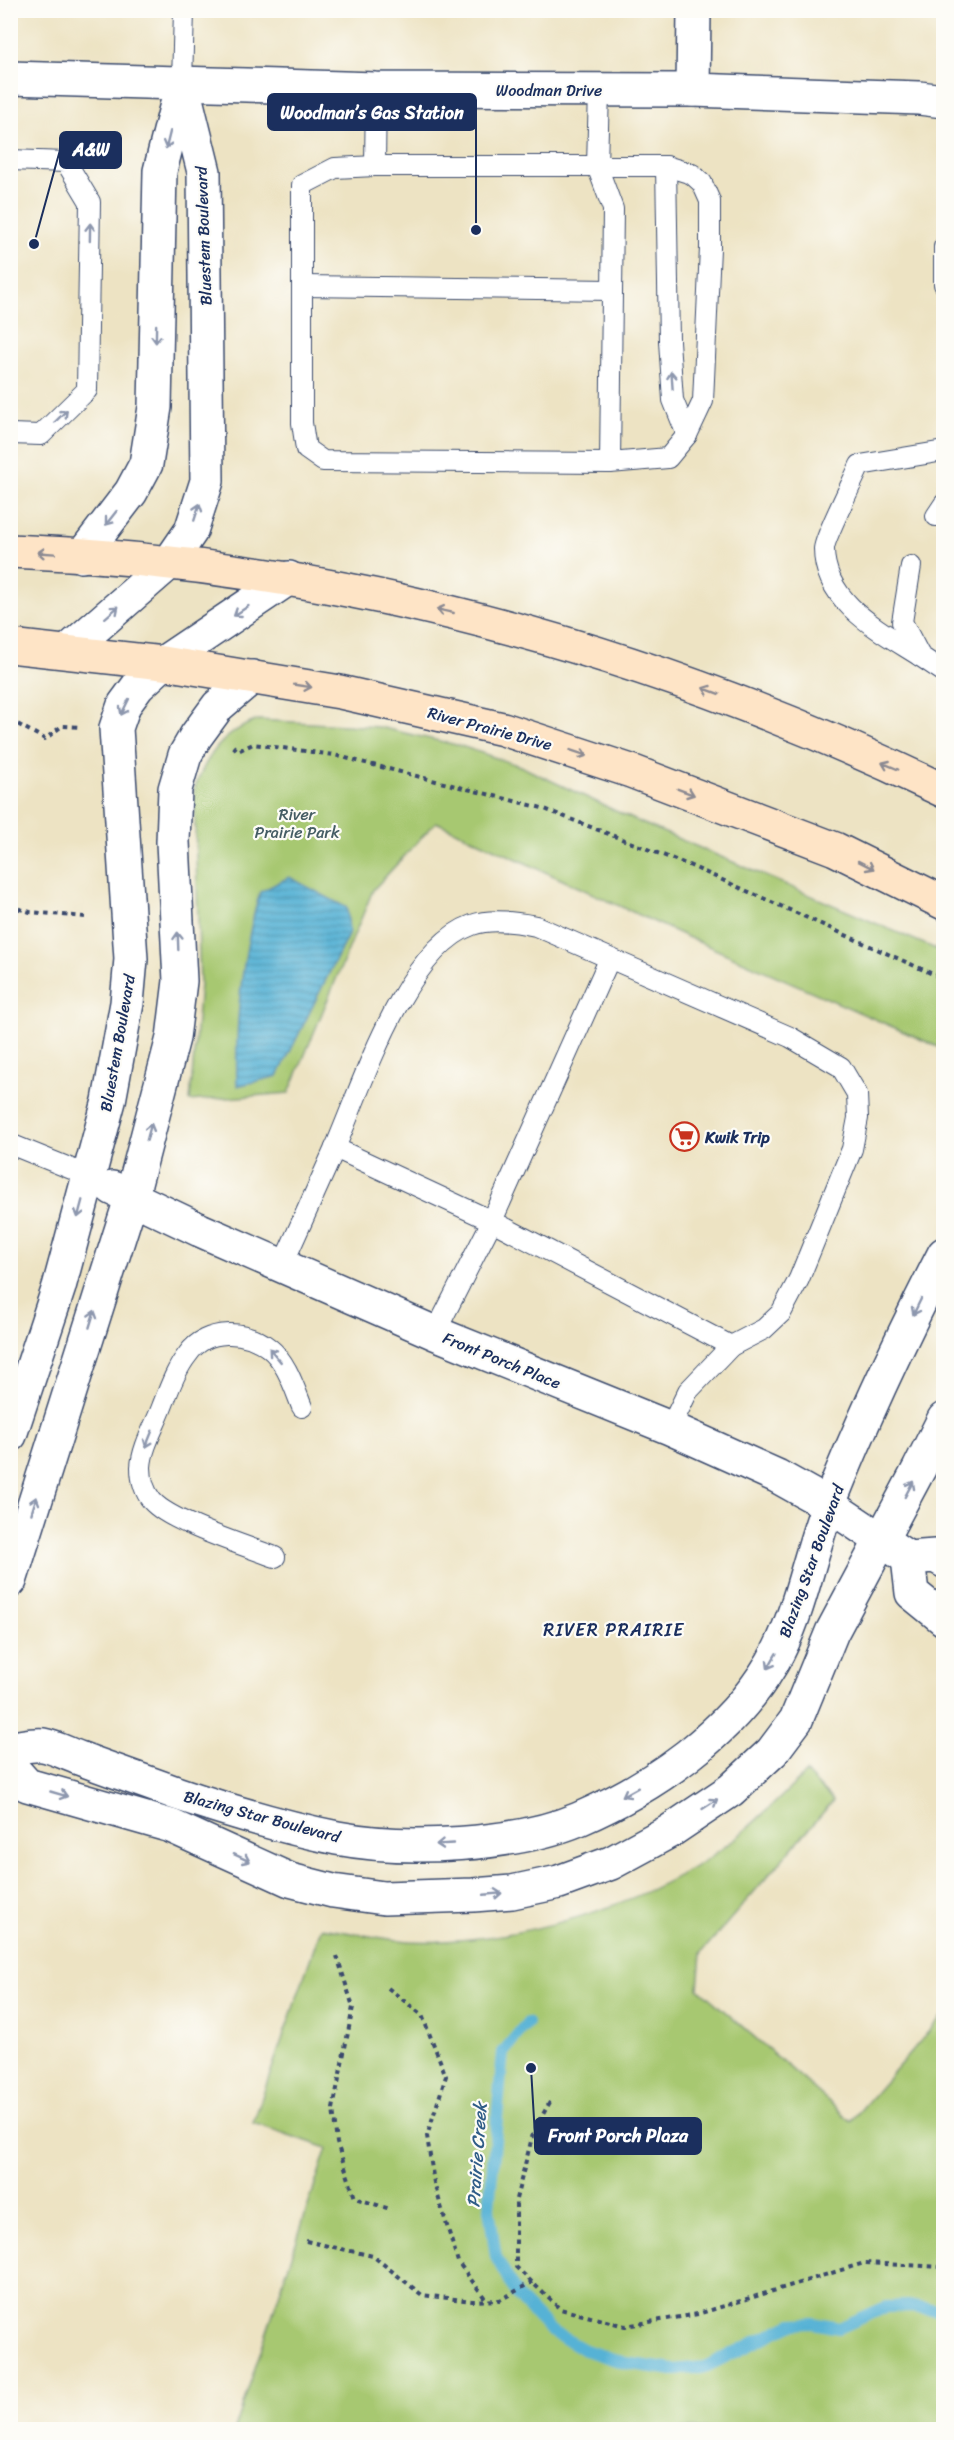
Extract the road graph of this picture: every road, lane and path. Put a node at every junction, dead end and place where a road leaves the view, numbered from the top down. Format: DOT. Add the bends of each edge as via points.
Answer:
graph roads {
  1 [pos="184,10"];
  2 [pos="694,10"];
  3 [pos="10,78"];
  4 [pos="182,83"];
  5 [pos="376,89"];
  6 [pos="599,90"];
  7 [pos="693,90"];
  8 [pos="944,101"];
  9 [pos="10,160"];
  10 [pos="666,165"];
  11 [pos="375,166"];
  12 [pos="597,166"];
  13 [pos="944,247"];
  14 [pos="944,284"];
  15 [pos="302,286"];
  16 [pos="612,290"];
  17 [pos="10,434"];
  18 [pos="687,435"];
  19 [pos="944,451"];
  20 [pos="610,463"];
  21 [pos="10,551"];
  22 [pos="82,556"];
  23 [pos="170,563"];
  24 [pos="911,566"];
  25 [pos="289,578"];
  26 [pos="10,646"];
  27 [pos="68,651"];
  28 [pos="920,656"];
  29 [pos="163,663"];
  30 [pos="944,672"];
  31 [pos="252,677"];
  32 [pos="10,720"];
  33 [pos="62,726"];
  34 [pos="238,751"];
  35 [pos="944,791"];
  36 [pos="944,903"];
  37 [pos="10,906"];
  38 [pos="85,917"];
  39 [pos="609,960"];
  40 [pos="944,978"];
  41 [pos="10,1144"];
  42 [pos="335,1148"];
  43 [pos="89,1176"];
  44 [pos="131,1198"];
  45 [pos="492,1221"];
  46 [pos="944,1254"];
  47 [pos="282,1266"];
  48 [pos="435,1333"];
  49 [pos="731,1346"];
  50 [pos="302,1407"];
  51 [pos="944,1419"];
  52 [pos="670,1428"];
  53 [pos="10,1435"];
  54 [pos="829,1505"];
  55 [pos="895,1549"];
  56 [pos="275,1557"];
  57 [pos="944,1561"];
  58 [pos="10,1581"];
  59 [pos="944,1619"];
  60 [pos="10,1748"];
  61 [pos="10,1766"];
  62 [pos="338,1956"];
  63 [pos="388,1989"];
  64 [pos="550,2102"];
  65 [pos="390,2209"];
  66 [pos="306,2241"];
  67 [pos="944,2267"];
  68 [pos="531,2283"];
  69 [pos="487,2301"];
  1 -- 4 [label="lane"];
  2 -- 7 [label="street"];
  3 -- 4 [label="street, Woodman Drive"];
  4 -- 5 [label="street, Woodman Drive"];
  4 -- 22 [label="street, one-way" via="160,171 155,407 146,464 131,492"];
  23 -- 4 [label="street, Bluestem Boulevard, one-way" via="191,531 207,481 204,172"];
  5 -- 6 [label="street, Woodman Drive"];
  5 -- 11 [label="lane"];
  6 -- 7 [label="street, Woodman Drive"];
  6 -- 12 [label="lane"];
  7 -- 8 [label="street, Woodman Drive"];
  17 -- 9 [label="lane, one-way" via="41,435 87,390 90,201 66,162"];
  10 -- 12 [label="lane"];
  18 -- 10 [label="lane, one-way" via="672,388"];
  10 -- 18 [label="lane" via="692,174 702,183 710,201 703,401"];
  11 -- 12 [label="lane"];
  11 -- 15 [label="lane" via="335,168 302,185"];
  12 -- 16 [label="lane" via="613,209"];
  13 -- 14 [label="lane"];
  15 -- 16 [label="lane"];
  15 -- 20 [label="lane" via="302,423 306,449 323,461"];
  16 -- 20 [label="lane"];
  18 -- 20 [label="lane" via="668,458"];
  19 -- 28 [label="lane" via="860,465 824,548 831,584 850,606 864,620"];
  22 -- 21 [label="main road, one-way"];
  22 -- 23 [label="main road"];
  23 -- 25 [label="main road"];
  27 -- 23 [label="street, Bluestem Boulevard, one-way"];
  24 -- 28 [label="lane" via="903,622"];
  25 -- 29 [label="street, Bluestem Boulevard, one-way"];
  35 -- 25 [label="main road, one-way" via="765,712 598,651 447,611"];
  26 -- 27 [label="main road, River Prairie Drive"];
  27 -- 29 [label="main road, River Prairie Drive"];
  28 -- 30 [label="lane"];
  29 -- 31 [label="main road, River Prairie Drive"];
  29 -- 43 [label="street, Bluestem Boulevard, one-way" via="124,705 117,728 131,959 109,1101"];
  31 -- 36 [label="main road, River Prairie Drive, one-way" via="418,709 568,749 835,849"];
  44 -- 31 [label="street, one-way" via="172,1038 180,981 173,842 175,789 185,755 196,736 218,706"];
  32 -- 33 [label="path" via="45,739"];
  34 -- 40 [label="path" via="253,744 334,755 542,808 691,866"];
  37 -- 38 [label="path" via="30,912"];
  39 -- 42 [label="lane" via="536,927 513,921 473,924 449,938 420,966 392,1017"];
  39 -- 45 [label="lane"];
  39 -- 49 [label="lane" via="790,1037 841,1067 857,1094 858,1118 852,1149 799,1279 781,1313 764,1329"];
  41 -- 43 [label="lane"];
  42 -- 45 [label="lane"];
  42 -- 47 [label="lane"];
  43 -- 44 [label="street, Front Porch Place"];
  43 -- 53 [label="street, Bluestem Boulevard, one-way" via="59,1287"];
  44 -- 47 [label="street, Front Porch Place"];
  58 -- 44 [label="street, one-way"];
  45 -- 48 [label="lane"];
  45 -- 49 [label="lane"];
  46 -- 54 [label="street, Blazing Star Boulevard, one-way"];
  47 -- 48 [label="street, Front Porch Place"];
  48 -- 52 [label="street, Front Porch Place"];
  49 -- 52 [label="lane" via="688,1391"];
  50 -- 56 [label="lane, one-way" via="285,1367 269,1347 223,1332 205,1338 188,1353 171,1384 143,1455 146,1492 160,1509"];
  55 -- 51 [label="street, Blazing Star Boulevard, one-way"];
  52 -- 54 [label="street, Front Porch Place" via="777,1476"];
  54 -- 55 [label="street, Front Porch Place"];
  54 -- 60 [label="street, Blazing Star Boulevard, one-way" via="787,1633 771,1665 741,1704 710,1737 675,1764 577,1820 494,1840 447,1845 349,1840 253,1817 43,1745"];
  55 -- 57 [label="street"];
  55 -- 59 [label="street" via="912,1593"];
  61 -- 55 [label="street, Blazing Star Boulevard, one-way" via="27,1785 171,1826 290,1880 333,1891 384,1898 464,1896 512,1892 559,1882 611,1863 670,1831 731,1790 772,1752 796,1720 832,1632"];
  62 -- 65 [label="path" via="353,2007 333,2109 337,2143 355,2198"];
  63 -- 69 [label="path" via="422,2015 446,2076 427,2136 434,2182 458,2262"];
  64 -- 68 [label="path" via="534,2130 516,2199 516,2267"];
  66 -- 69 [label="path" via="373,2256 422,2295"];
  67 -- 68 [label="path" via="864,2263 698,2314 625,2326 560,2309"];
  68 -- 69 [label="path" via="500,2300"];
}
